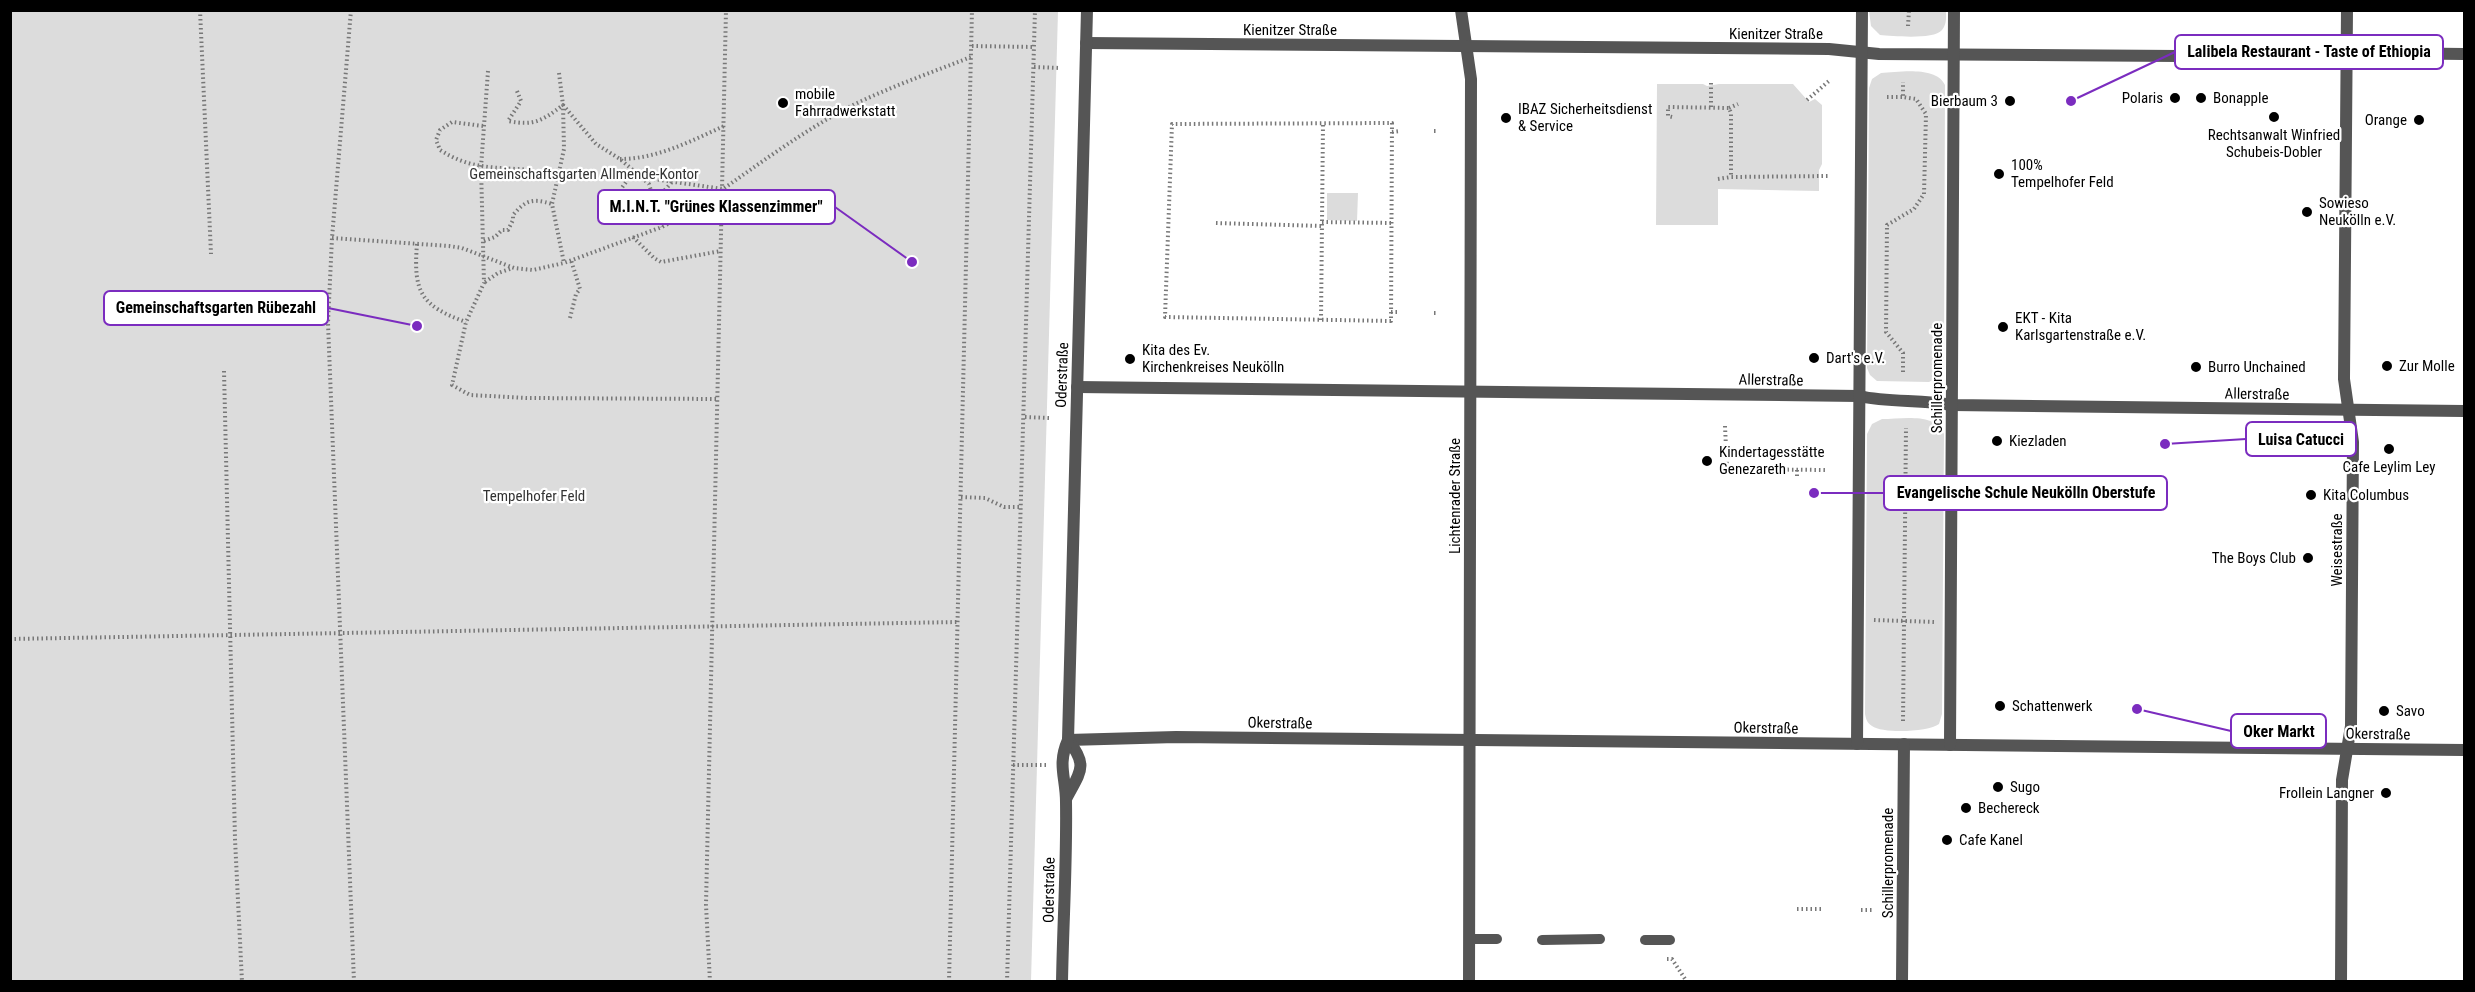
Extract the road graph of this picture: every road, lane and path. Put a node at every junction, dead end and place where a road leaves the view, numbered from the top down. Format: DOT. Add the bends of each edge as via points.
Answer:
graph roads {
  1 [pos="200,10"];
  2 [pos="351,10"];
  3 [pos="726,10"];
  4 [pos="972,10"];
  5 [pos="1035,10"];
  6 [pos="1087,10"];
  7 [pos="1461,10"];
  8 [pos="1862,10"];
  9 [pos="1909,10"];
  10 [pos="1954,10"];
  11 [pos="2347,10"];
  12 [pos="1908,26"];
  13 [pos="1086,43"];
  14 [pos="972,46"];
  15 [pos="1465,46"];
  16 [pos="1034,47"];
  17 [pos="1861,51"];
  18 [pos="1953,54"];
  19 [pos="2464,54"];
  20 [pos="2346,55"];
  21 [pos="971,57"];
  22 [pos="1034,67"];
  23 [pos="1060,68"];
  24 [pos="488,70"];
  25 [pos="559,73"];
  26 [pos="1711,80"];
  27 [pos="1829,81"];
  28 [pos="1903,82"];
  29 [pos="518,91"];
  30 [pos="1887,97"];
  31 [pos="1903,97"];
  32 [pos="1808,100"];
  33 [pos="1738,104"];
  34 [pos="563,105"];
  35 [pos="1711,107"];
  36 [pos="1729,108"];
  37 [pos="1672,117"];
  38 [pos="1323,123"];
  39 [pos="483,126"];
  40 [pos="724,126"];
  41 [pos="1400,131"];
  42 [pos="1392,132"];
  43 [pos="620,159"];
  44 [pos="481,167"];
  45 [pos="634,171"];
  46 [pos="1828,176"];
  47 [pos="558,177"];
  48 [pos="640,177"];
  49 [pos="1731,177"];
  50 [pos="1718,179"];
  51 [pos="672,182"];
  52 [pos="723,189"];
  53 [pos="552,204"];
  54 [pos="656,207"];
  55 [pos="615,213"];
  56 [pos="722,215"];
  57 [pos="1216,223"];
  58 [pos="1392,223"];
  59 [pos="1322,224"];
  60 [pos="662,227"];
  61 [pos="633,237"];
  62 [pos="332,238"];
  63 [pos="484,241"];
  64 [pos="417,244"];
  65 [pos="721,251"];
  66 [pos="211,254"];
  67 [pos="485,257"];
  68 [pos="571,260"];
  69 [pos="564,263"];
  70 [pos="514,268"];
  71 [pos="484,283"];
  72 [pos="1391,312"];
  73 [pos="1399,312"];
  74 [pos="570,318"];
  75 [pos="1321,320"];
  76 [pos="466,321"];
  77 [pos="224,371"];
  78 [pos="1903,372"];
  79 [pos="1077,387"];
  80 [pos="1470,391"];
  81 [pos="1859,396"];
  82 [pos="718,399"];
  83 [pos="1952,405"];
  84 [pos="2349,410"];
  85 [pos="2464,411"];
  86 [pos="1025,417"];
  87 [pos="1049,418"];
  88 [pos="1725,426"];
  89 [pos="1906,428"];
  90 [pos="1797,470"];
  91 [pos="1826,470"];
  92 [pos="1797,476"];
  93 [pos="961,497"];
  94 [pos="1022,507"];
  95 [pos="1866,620"];
  96 [pos="1904,621"];
  97 [pos="958,622"];
  98 [pos="1943,622"];
  99 [pos="713,627"];
  100 [pos="340,634"];
  101 [pos="231,636"];
  102 [pos="10,639"];
  103 [pos="1903,721"];
  104 [pos="1068,740"];
  105 [pos="1469,740"];
  106 [pos="1857,744"];
  107 [pos="1904,744"];
  108 [pos="1950,745"];
  109 [pos="2347,749"];
  110 [pos="2464,750"];
  111 [pos="1013,765"];
  112 [pos="1057,765"];
  113 [pos="1066,800"];
  114 [pos="1797,909"];
  115 [pos="1823,909"];
  116 [pos="1861,910"];
  117 [pos="1872,910"];
  118 [pos="1469,939"];
  119 [pos="1497,939"];
  120 [pos="1600,939"];
  121 [pos="1542,940"];
  122 [pos="1645,940"];
  123 [pos="1670,940"];
  124 [pos="1657,958"];
  125 [pos="242,981"];
  126 [pos="354,981"];
  127 [pos="710,981"];
  128 [pos="949,981"];
  129 [pos="1007,981"];
  130 [pos="1062,981"];
  131 [pos="1469,981"];
  132 [pos="1687,981"];
  133 [pos="1902,981"];
  134 [pos="2341,981"];
  1 -- 66 [label="path"];
  2 -- 62 [label="path"];
  3 -- 40 [label="path"];
  4 -- 14 [label="path"];
  5 -- 16 [label="path"];
  6 -- 13 [label="street, Oderstraße"];
  7 -- 15 [label="street, Lichtenrader Straße"];
  8 -- 17 [label="street"];
  9 -- 12 [label="path"];
  10 -- 18 [label="street, Schillerpromenade"];
  11 -- 20 [label="street, Weisestraße"];
  13 -- 15 [label="street, Kienitzer Straße"];
  13 -- 79 [label="street, Oderstraße"];
  14 -- 16 [label="path"];
  14 -- 21 [label="path"];
  15 -- 17 [label="street, Kienitzer Straße"];
  15 -- 80 [label="street, Lichtenrader Straße" via="1471,79"];
  16 -- 22 [label="path"];
  17 -- 18 [label="street, Kienitzer Straße"];
  17 -- 81 [label="street"];
  18 -- 20 [label="street, Kienitzer Straße"];
  18 -- 83 [label="street, Schillerpromenade"];
  19 -- 20 [label="street, Kienitzer Straße"];
  20 -- 84 [label="street, Weisestraße" via="2344,379"];
  21 -- 52 [label="path" via="846,109"];
  21 -- 93 [label="path"];
  22 -- 23 [label="path"];
  22 -- 86 [label="path"];
  24 -- 39 [label="path"];
  25 -- 34 [label="path"];
  26 -- 35 [label="path"];
  27 -- 32 [label="path"];
  28 -- 31 [label="path"];
  29 -- 34 [label="path" via="521,101 508,121 541,121"];
  30 -- 31 [label="path"];
  31 -- 78 [label="path" via="1916,99 1926,114 1924,195 1914,209 1887,225 1887,332 1903,353"];
  33 -- 36 [label="path"];
  34 -- 43 [label="path" via="596,144"];
  34 -- 47 [label="path" via="564,149"];
  35 -- 36 [label="path"];
  35 -- 37 [label="path" via="1668,107 1668,116"];
  36 -- 49 [label="path"];
  38 -- 42 [label="path" via="1392,123"];
  38 -- 59 [label="path"];
  38 -- 75 [label="path" via="1172,124 1165,317"];
  39 -- 44 [label="path"];
  39 -- 44 [label="path" via="452,122 440,130 436,140 446,154"];
  40 -- 43 [label="path" via="673,149 639,159"];
  40 -- 52 [label="path"];
  41 -- 42 [label="path"];
  42 -- 58 [label="path"];
  43 -- 45 [label="path"];
  44 -- 47 [label="path" via="518,168"];
  44 -- 63 [label="path"];
  45 -- 48 [label="path"];
  45 -- 55 [label="path" via="621,189"];
  46 -- 49 [label="path"];
  47 -- 53 [label="path"];
  48 -- 51 [label="path"];
  48 -- 54 [label="path" via="650,184"];
  49 -- 50 [label="path"];
  51 -- 52 [label="path"];
  51 -- 54 [label="path"];
  52 -- 56 [label="path"];
  53 -- 63 [label="path" via="529,202 513,215 508,230"];
  53 -- 69 [label="path"];
  54 -- 60 [label="path"];
  56 -- 60 [label="path" via="683,216"];
  56 -- 65 [label="path"];
  57 -- 59 [label="path"];
  58 -- 59 [label="path"];
  58 -- 72 [label="path"];
  59 -- 75 [label="path"];
  60 -- 61 [label="path"];
  61 -- 65 [label="path" via="662,262"];
  61 -- 68 [label="path"];
  62 -- 64 [label="path"];
  62 -- 100 [label="path" via="328,324"];
  63 -- 67 [label="path"];
  64 -- 67 [label="path" via="462,248"];
  64 -- 76 [label="path" via="422,298 444,314"];
  65 -- 82 [label="path"];
  67 -- 70 [label="path"];
  67 -- 71 [label="path"];
  68 -- 69 [label="path"];
  68 -- 74 [label="path" via="580,289"];
  69 -- 70 [label="path" via="532,270"];
  70 -- 71 [label="path"];
  71 -- 76 [label="path"];
  72 -- 73 [label="path"];
  72 -- 75 [label="path" via="1391,321"];
  76 -- 82 [label="path" via="452,385 470,395"];
  77 -- 101 [label="path"];
  79 -- 80 [label="street, Allerstraße"];
  79 -- 104 [label="street, Oderstraße"];
  80 -- 81 [label="street, Allerstraße"];
  80 -- 105 [label="street, Lichtenrader Straße"];
  81 -- 83 [label="street, Allerstraße"];
  81 -- 106 [label="street"];
  82 -- 99 [label="path"];
  83 -- 84 [label="street, Allerstraße"];
  83 -- 108 [label="street, Schillerpromenade"];
  84 -- 85 [label="street, Allerstraße"];
  84 -- 109 [label="street, Weisestraße" via="2353,442"];
  86 -- 87 [label="path"];
  86 -- 94 [label="path"];
  88 -- 90 [label="path" via="1727,469"];
  89 -- 96 [label="path"];
  90 -- 91 [label="path"];
  90 -- 92 [label="path"];
  93 -- 94 [label="path"];
  93 -- 97 [label="path"];
  94 -- 111 [label="path"];
  95 -- 96 [label="path"];
  96 -- 98 [label="path"];
  96 -- 103 [label="path"];
  97 -- 99 [label="path"];
  97 -- 128 [label="path"];
  99 -- 100 [label="path"];
  99 -- 127 [label="path" via="705,906"];
  100 -- 101 [label="path"];
  100 -- 126 [label="path"];
  101 -- 102 [label="path"];
  101 -- 125 [label="path"];
  104 -- 105 [label="street, Okerstraße"];
  104 -- 113 [label="street, Oderstraße" via="1061,772"];
  104 -- 113 [label="street, Oderstraße" via="1080,755 1080,772"];
  105 -- 106 [label="street, Okerstraße"];
  105 -- 118 [label="street, Lichtenrader Straße"];
  106 -- 107 [label="street, Okerstraße"];
  107 -- 108 [label="street, Okerstraße"];
  107 -- 133 [label="street, Schillerpromenade"];
  108 -- 109 [label="street, Okerstraße"];
  109 -- 110 [label="street, Okerstraße"];
  109 -- 134 [label="street, Weisestraße" via="2342,789"];
  111 -- 112 [label="path"];
  111 -- 129 [label="path"];
  113 -- 130 [label="street, Oderstraße"];
  114 -- 115 [label="path"];
  116 -- 117 [label="path"];
  118 -- 119 [label="lane"];
  118 -- 131 [label="street, Lichtenrader Straße"];
  120 -- 121 [label="lane"];
  122 -- 123 [label="lane"];
  124 -- 132 [label="path" via="1672,959"];
}
